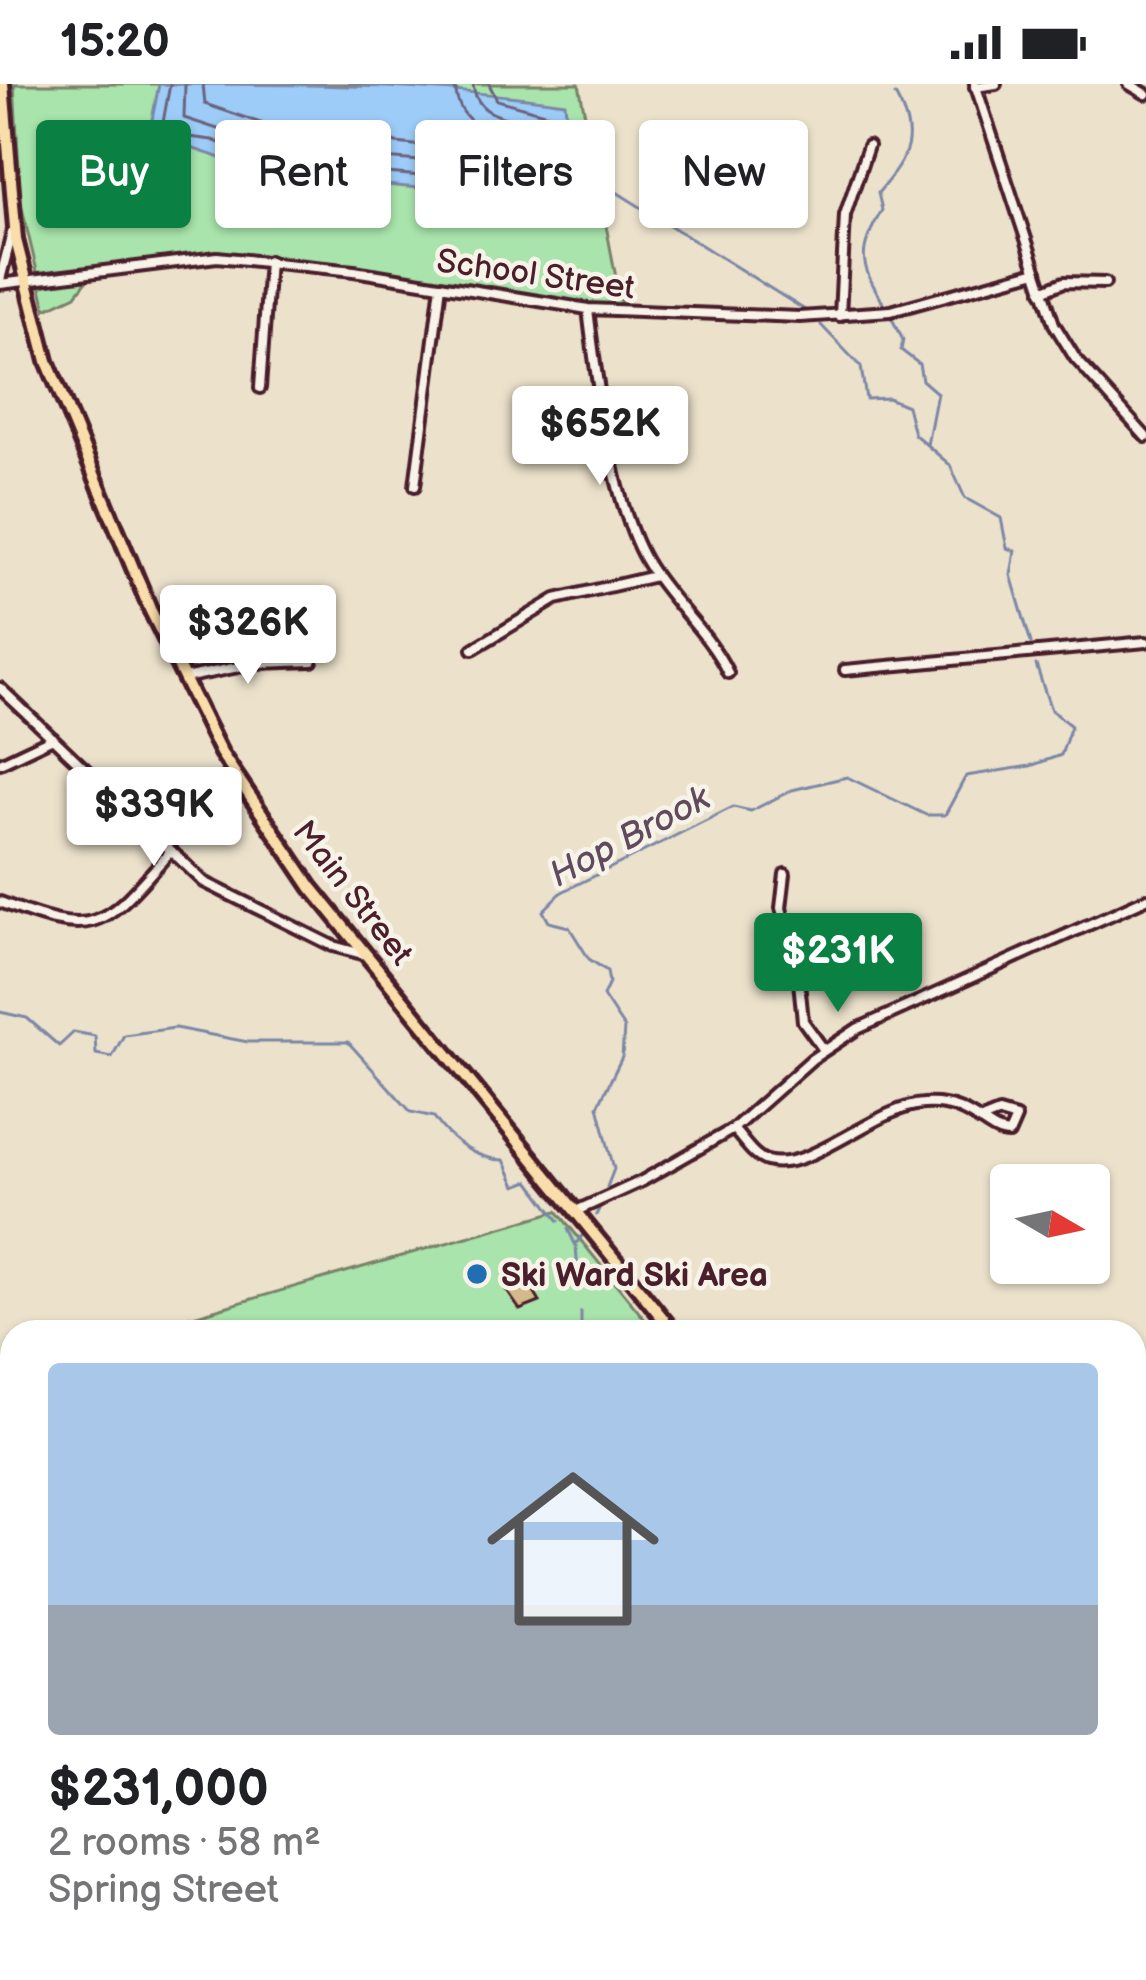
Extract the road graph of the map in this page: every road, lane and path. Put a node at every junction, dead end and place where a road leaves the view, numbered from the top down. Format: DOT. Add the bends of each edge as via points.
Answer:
graph roads {
  1 [pos="3,84"];
  2 [pos="997,84"];
  3 [pos="1129,84"];
  4 [pos="975,86"];
  5 [pos="1146,94"];
  6 [pos="2,120"];
  7 [pos="868,146"];
  8 [pos="14,219"];
  9 [pos="269,261"];
  10 [pos="1037,271"];
  11 [pos="25,280"];
  12 [pos="0,282"];
  13 [pos="1105,283"];
  14 [pos="441,285"];
  15 [pos="1042,292"];
  16 [pos="588,309"];
  17 [pos="840,316"];
  18 [pos="260,388"];
  19 [pos="1146,437"];
  20 [pos="415,487"];
  21 [pos="655,576"];
  22 [pos="1146,642"];
  23 [pos="473,649"];
  24 [pos="311,662"];
  25 [pos="845,670"];
  26 [pos="728,673"];
  27 [pos="182,678"];
  28 [pos="0,688"];
  29 [pos="53,738"];
  30 [pos="0,763"];
  31 [pos="169,853"];
  32 [pos="785,874"];
  33 [pos="1146,899"];
  34 [pos="0,902"];
  35 [pos="368,955"];
  36 [pos="824,1050"];
  37 [pos="984,1119"];
  38 [pos="734,1129"];
  39 [pos="576,1210"];
  40 [pos="664,1320"];
  1 -- 6 [label="main road, Main Street"];
  2 -- 4 [label="street"];
  3 -- 5 [label="street"];
  4 -- 10 [label="street"];
  6 -- 8 [label="main road, Main Street"];
  7 -- 17 [label="street" via="844,215"];
  8 -- 11 [label="main road, Main Street"];
  8 -- 12 [label="street"];
  9 -- 11 [label="street, School Street" via="202,258"];
  9 -- 14 [label="street, School Street"];
  9 -- 18 [label="street"];
  10 -- 15 [label="street"];
  10 -- 17 [label="street, School Street" via="918,305"];
  11 -- 12 [label="street, School Street"];
  11 -- 27 [label="main road, Main Street" via="79,443"];
  13 -- 15 [label="street" via="1064,282"];
  14 -- 16 [label="street, School Street"];
  14 -- 20 [label="street"];
  15 -- 19 [label="street" via="1075,358"];
  16 -- 17 [label="street, School Street"];
  16 -- 21 [label="street" via="631,528"];
  21 -- 23 [label="street" via="565,596"];
  21 -- 26 [label="street"];
  22 -- 25 [label="street"];
  24 -- 27 [label="street"];
  27 -- 35 [label="main road, Main Street" via="241,787"];
  28 -- 29 [label="street"];
  29 -- 30 [label="street"];
  29 -- 31 [label="street"];
  31 -- 34 [label="street" via="103,920 70,927"];
  31 -- 35 [label="street" via="214,889"];
  32 -- 36 [label="street" via="781,908 803,1022"];
  33 -- 36 [label="street"];
  35 -- 39 [label="main road, Main Street"];
  36 -- 38 [label="street"];
  37 -- 38 [label="street" via="948,1104 914,1105 772,1163"];
  38 -- 39 [label="street"];
  39 -- 40 [label="main road, Main Street"];
}
